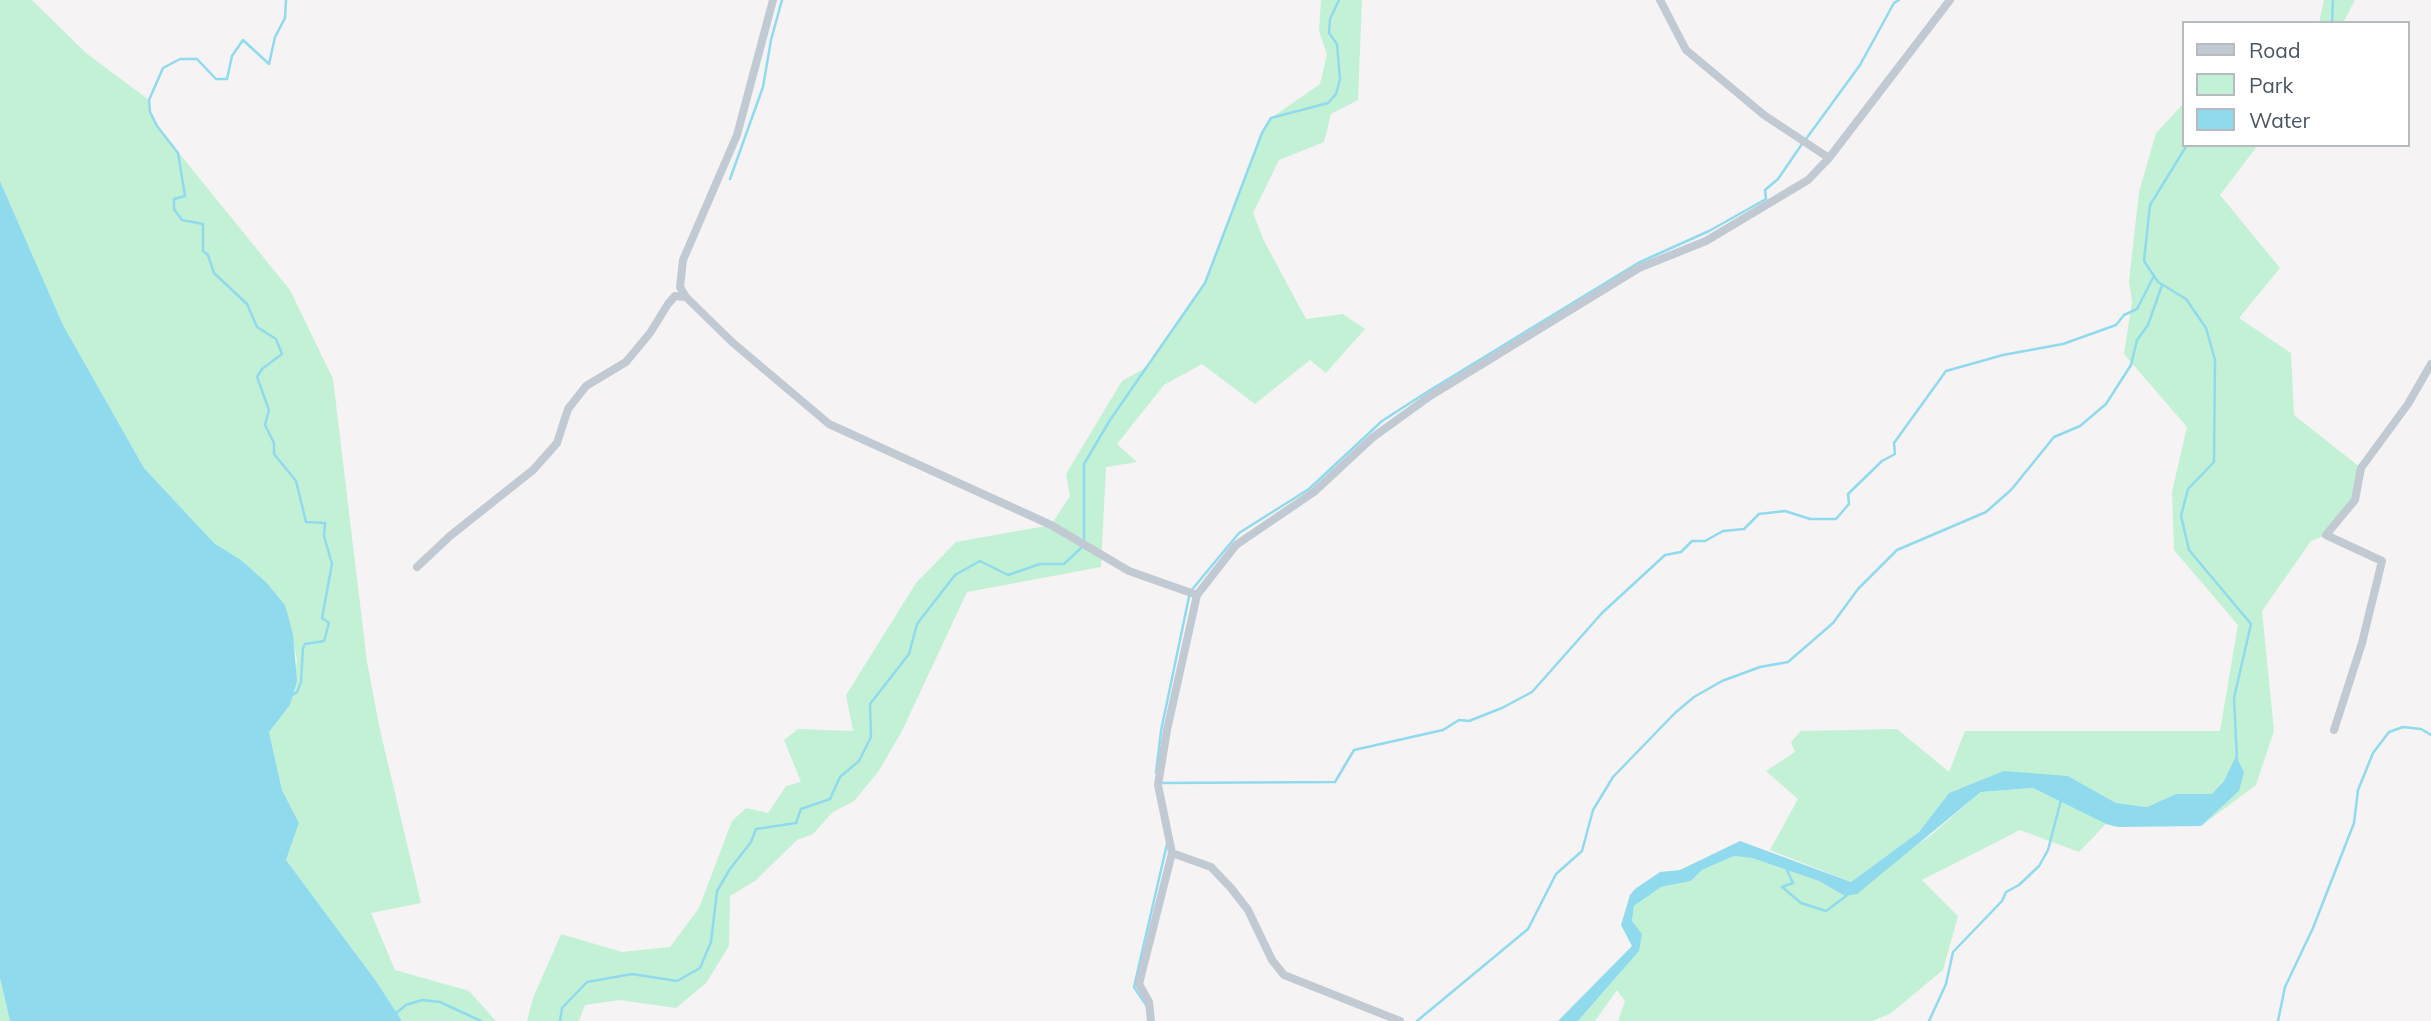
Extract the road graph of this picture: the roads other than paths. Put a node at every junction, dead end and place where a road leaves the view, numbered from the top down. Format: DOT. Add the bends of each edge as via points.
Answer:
graph roads {
  1 [pos="773,0"];
  2 [pos="1660,0"];
  3 [pos="1950,0"];
  4 [pos="1829,158"];
  5 [pos="686,297"];
  6 [pos="2431,363"];
  7 [pos="417,567"];
  8 [pos="1197,595"];
  9 [pos="2334,730"];
  10 [pos="1172,853"];
  11 [pos="1151,1021"];
  12 [pos="1400,1021"];
  1 -- 5 [label="street" via="737,135 683,260 680,287"];
  2 -- 4 [label="street" via="1686,50 1764,115"];
  3 -- 4 [label="street"];
  4 -- 8 [label="street" via="1808,180 1779,198 1706,241 1639,268 1430,396 1372,438 1314,492 1236,545"];
  5 -- 7 [label="street" via="675,296 626,362 586,386 568,409 557,443 526,477"];
  5 -- 8 [label="street" via="829,424 1051,525 1129,571"];
  6 -- 9 [label="street" via="2408,404 2361,468 2355,500 2326,535 2382,561"];
  8 -- 10 [label="street" via="1158,785"];
  10 -- 11 [label="street" via="1139,984 1149,1002"];
  10 -- 12 [label="street" via="1211,867 1231,888 1284,975"];
}
